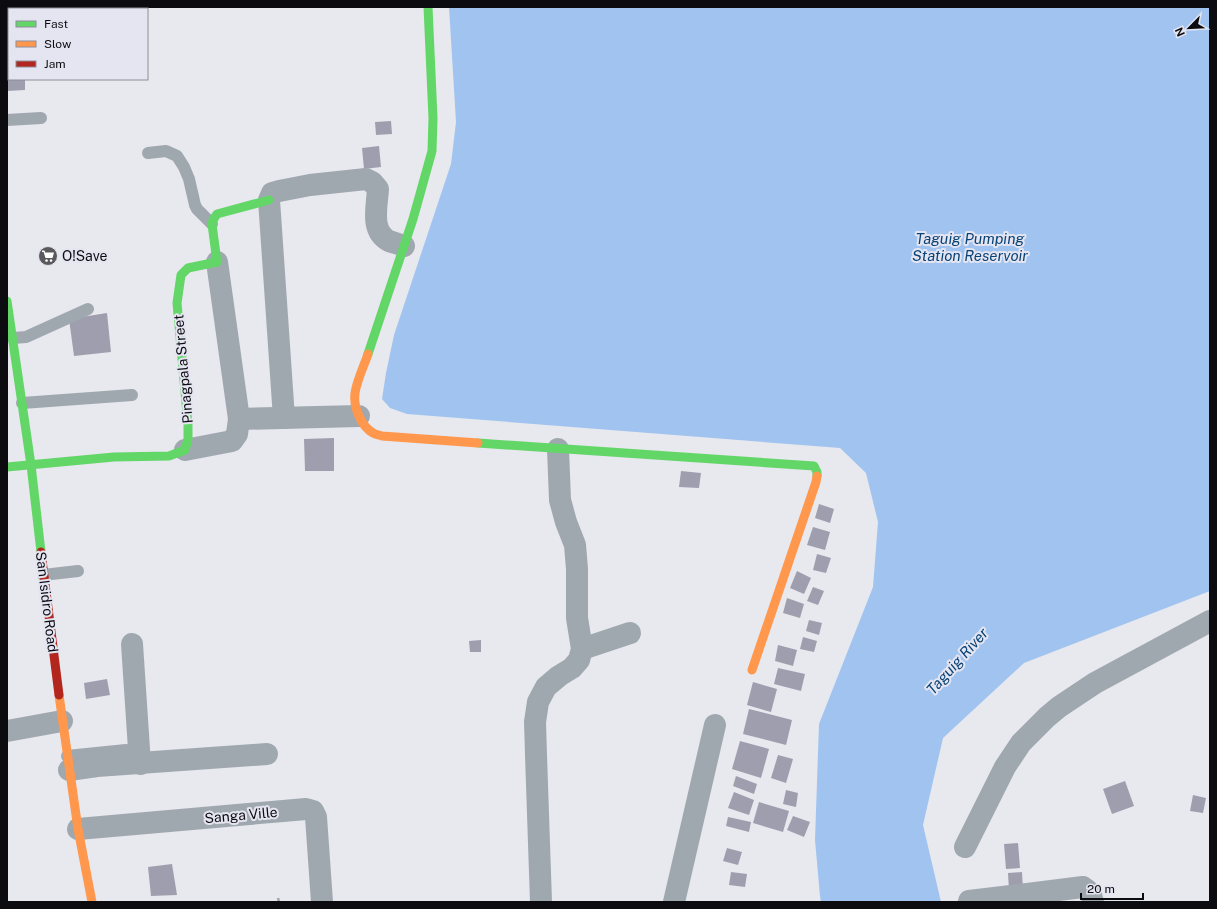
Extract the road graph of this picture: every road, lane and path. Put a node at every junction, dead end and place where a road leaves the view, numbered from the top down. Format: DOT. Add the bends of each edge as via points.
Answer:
graph roads {
  1 [pos="428,7"];
  2 [pos="40,118"];
  3 [pos="7,120"];
  4 [pos="148,153"];
  5 [pos="269,200"];
  6 [pos="212,224"];
  7 [pos="404,246"];
  8 [pos="216,262"];
  9 [pos="7,301"];
  10 [pos="88,309"];
  11 [pos="13,338"];
  12 [pos="132,395"];
  13 [pos="22,403"];
  14 [pos="359,416"];
  15 [pos="239,418"];
  16 [pos="284,418"];
  17 [pos="558,449"];
  18 [pos="184,450"];
  19 [pos="31,465"];
  20 [pos="7,467"];
  21 [pos="78,571"];
  22 [pos="43,575"];
  23 [pos="1210,621"];
  24 [pos="630,633"];
  25 [pos="132,644"];
  26 [pos="582,649"];
  27 [pos="752,670"];
  28 [pos="62,721"];
  29 [pos="714,725"];
  30 [pos="7,731"];
  31 [pos="266,754"];
  32 [pos="133,757"];
  33 [pos="68,763"];
  34 [pos="78,829"];
  35 [pos="965,847"];
  36 [pos="278,898"];
  37 [pos="969,901"];
  38 [pos="92,902"];
  39 [pos="279,902"];
  40 [pos="322,902"];
  41 [pos="541,902"];
  42 [pos="674,902"];
  43 [pos="1093,902"];
  1 -- 7 [label="street" via="432,151"];
  2 -- 3 [label="lane"];
  4 -- 6 [label="lane" via="166,151 177,156 189,179 197,209"];
  5 -- 6 [label="street" via="217,214"];
  5 -- 7 [label="street" via="272,194 292,188 366,179 378,190 376,221 379,233 389,241"];
  5 -- 16 [label="street"];
  6 -- 8 [label="street"];
  7 -- 14 [label="street" via="355,393 355,406"];
  8 -- 15 [label="street"];
  8 -- 18 [label="street, Pinagpala Street" via="188,268 181,275 177,303 188,425 188,439"];
  9 -- 11 [label="street, San Isidro Road"];
  10 -- 11 [label="lane" via="26,337"];
  11 -- 13 [label="street, San Isidro Road"];
  12 -- 13 [label="lane"];
  13 -- 19 [label="street, San Isidro Road"];
  14 -- 16 [label="street"];
  14 -- 17 [label="street" via="373,433 382,436"];
  15 -- 16 [label="street"];
  15 -- 18 [label="street" via="237,434 232,441"];
  17 -- 26 [label="street" via="560,500 575,545 577,618"];
  17 -- 27 [label="street" via="814,466 817,472 816,482"];
  18 -- 19 [label="street" via="169,456 114,457"];
  19 -- 20 [label="street"];
  19 -- 22 [label="street, San Isidro Road"];
  21 -- 22 [label="lane"];
  22 -- 28 [label="street, San Isidro Road"];
  23 -- 35 [label="street" via="1095,683 1047,717 1021,744 1005,767"];
  24 -- 26 [label="street"];
  25 -- 32 [label="street"];
  26 -- 41 [label="street" via="579,660 546,687 538,702 535,722"];
  28 -- 30 [label="street"];
  28 -- 33 [label="street, San Isidro Road"];
  29 -- 42 [label="street"];
  31 -- 32 [label="street"];
  32 -- 33 [label="street" via="97,766"];
  33 -- 34 [label="street, San Isidro Road"];
  34 -- 38 [label="street, San Isidro Road"];
  34 -- 40 [label="street, Sanga Ville" via="306,809 313,811 316,817"];
  36 -- 39 [label="path"];
  37 -- 43 [label="street" via="1083,887 1092,895"];
}
